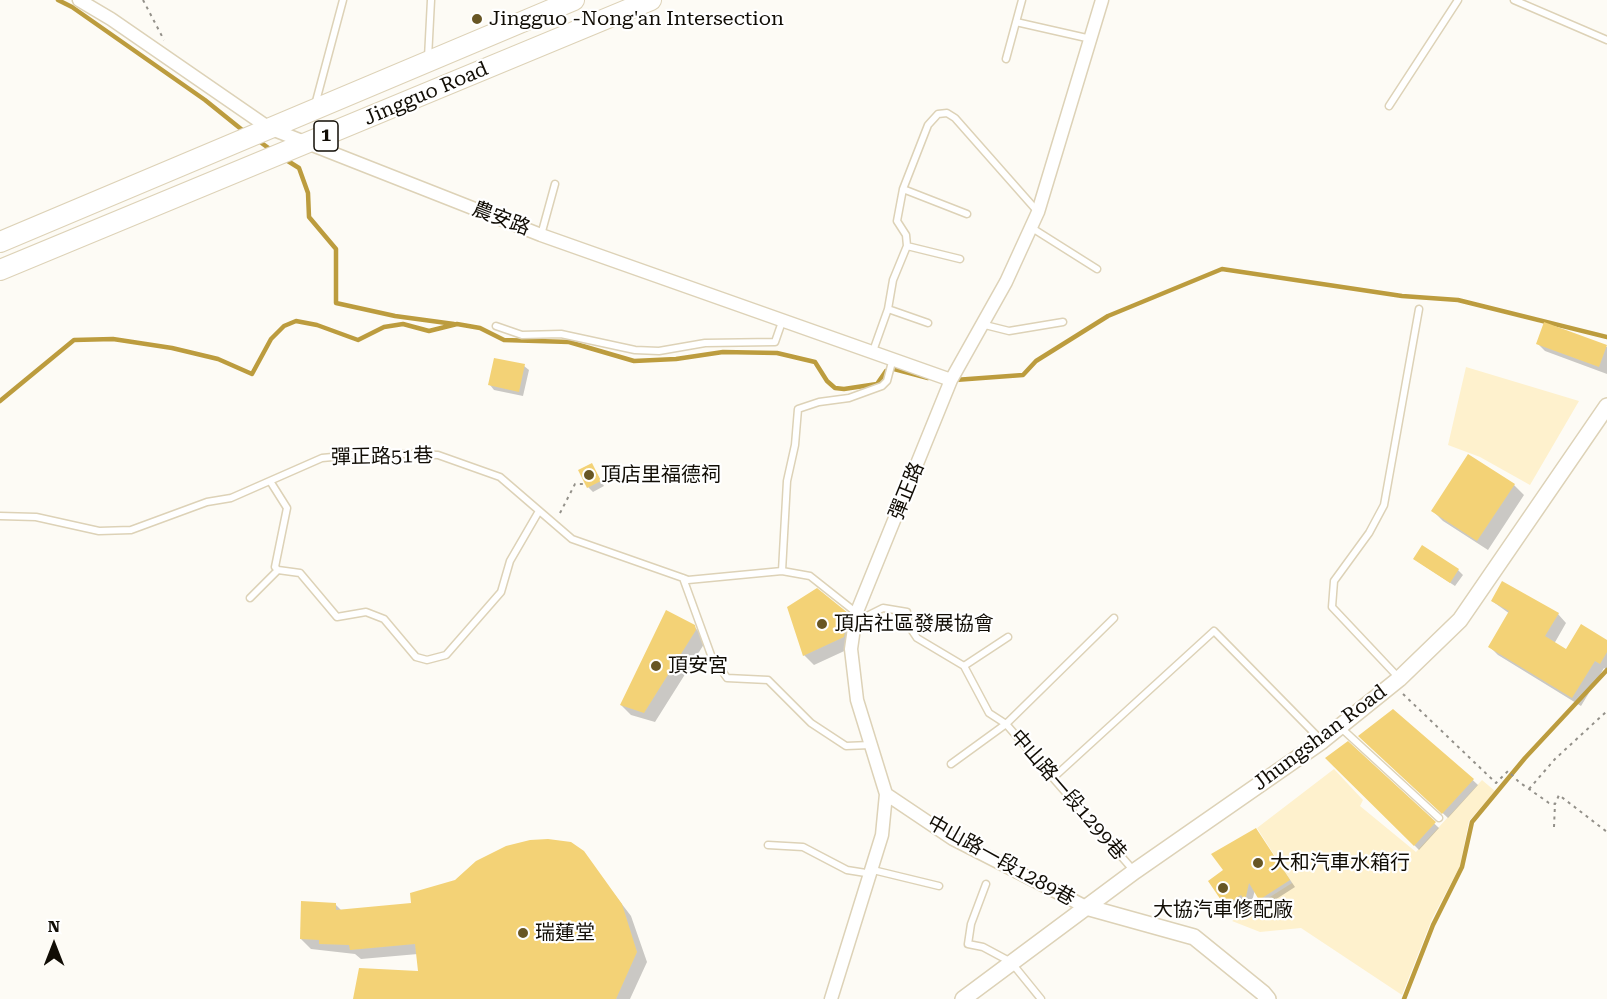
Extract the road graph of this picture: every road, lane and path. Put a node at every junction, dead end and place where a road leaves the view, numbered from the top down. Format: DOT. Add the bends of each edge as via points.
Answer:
graph roads {
  1 [pos="79,0"];
  2 [pos="143,0"];
  3 [pos="343,0"];
  4 [pos="431,0"];
  5 [pos="574,0"];
  6 [pos="651,0"];
  7 [pos="1022,0"];
  8 [pos="1102,0"];
  9 [pos="1458,0"];
  10 [pos="1514,0"];
  11 [pos="1016,22"];
  12 [pos="1090,39"];
  13 [pos="1607,40"];
  14 [pos="1006,59"];
  15 [pos="167,60"];
  16 [pos="428,61"];
  17 [pos="1389,106"];
  18 [pos="314,109"];
  19 [pos="269,128"];
  20 [pos="306,144"];
  21 [pos="555,184"];
  22 [pos="903,189"];
  23 [pos="1038,212"];
  24 [pos="967,214"];
  25 [pos="1032,228"];
  26 [pos="541,235"];
  27 [pos="0,242"];
  28 [pos="907,246"];
  29 [pos="960,259"];
  30 [pos="1097,268"];
  31 [pos="0,270"];
  32 [pos="888,309"];
  33 [pos="1419,309"];
  34 [pos="783,318"];
  35 [pos="1063,321"];
  36 [pos="928,323"];
  37 [pos="980,324"];
  38 [pos="496,326"];
  39 [pos="873,351"];
  40 [pos="893,358"];
  41 [pos="951,380"];
  42 [pos="1607,406"];
  43 [pos="270,481"];
  44 [pos="585,484"];
  45 [pos="539,511"];
  46 [pos="0,516"];
  47 [pos="554,524"];
  48 [pos="278,570"];
  49 [pos="782,571"];
  50 [pos="682,578"];
  51 [pos="250,598"];
  52 [pos="856,614"];
  53 [pos="1114,618"];
  54 [pos="1008,637"];
  55 [pos="964,666"];
  56 [pos="1396,681"];
  57 [pos="1607,711"];
  58 [pos="1006,724"];
  59 [pos="1340,727"];
  60 [pos="1322,741"];
  61 [pos="871,745"];
  62 [pos="951,764"];
  63 [pos="1053,778"];
  64 [pos="1529,789"];
  65 [pos="886,794"];
  66 [pos="1555,804"];
  67 [pos="1439,818"];
  68 [pos="1554,827"];
  69 [pos="1607,832"];
  70 [pos="768,845"];
  71 [pos="1135,871"];
  72 [pos="872,872"];
  73 [pos="986,884"];
  74 [pos="939,886"];
  75 [pos="1086,907"];
  76 [pos="1011,962"];
  77 [pos="831,999"];
  78 [pos="963,999"];
  79 [pos="1041,999"];
  80 [pos="1268,999"];
  1 -- 15 [label="street, 農安路"];
  2 -- 15 [label="path" via="164,35"];
  3 -- 18 [label="lane"];
  4 -- 16 [label="lane"];
  5 -- 16 [label="main road, Jingguo Road / 1"];
  6 -- 20 [label="main road, Jingguo Road / 1"];
  7 -- 11 [label="lane"];
  8 -- 12 [label="street, 彈正路"];
  9 -- 17 [label="lane"];
  10 -- 13 [label="lane"];
  11 -- 12 [label="lane"];
  11 -- 14 [label="lane"];
  12 -- 23 [label="street, 彈正路"];
  15 -- 19 [label="street, 農安路"];
  16 -- 18 [label="main road, Jingguo Road / 1"];
  18 -- 19 [label="main road, Jingguo Road / 1"];
  19 -- 20 [label="street, 農安路"];
  19 -- 27 [label="main road, Jingguo Road / 1"];
  20 -- 26 [label="street, 農安路"];
  20 -- 31 [label="main road, Jingguo Road / 1"];
  21 -- 26 [label="lane"];
  22 -- 23 [label="lane" via="928,125 938,114 947,113"];
  22 -- 24 [label="lane"];
  22 -- 28 [label="lane" via="897,221 906,235"];
  23 -- 25 [label="street, 彈正路"];
  25 -- 30 [label="lane"];
  25 -- 37 [label="street, 彈正路"];
  26 -- 34 [label="street, 農安路"];
  28 -- 29 [label="lane"];
  28 -- 32 [label="lane" via="893,280"];
  32 -- 36 [label="lane"];
  32 -- 39 [label="lane"];
  33 -- 56 [label="lane" via="1384,505 1334,581 1332,607"];
  34 -- 38 [label="lane" via="775,342 705,343 659,351 635,350 561,334 522,335"];
  34 -- 39 [label="street, 農安路"];
  35 -- 37 [label="lane" via="1009,331"];
  37 -- 41 [label="street, 彈正路"];
  39 -- 40 [label="street, 農安路"];
  40 -- 41 [label="street, 農安路"];
  40 -- 49 [label="lane" via="882,386 798,409 787,481"];
  41 -- 52 [label="street, 彈正路"];
  42 -- 56 [label="street, Jhungshan Road" via="1460,620"];
  43 -- 45 [label="lane, 彈正路51巷" via="322,458 375,453 438,454 500,477"];
  43 -- 46 [label="lane, 彈正路51巷" via="231,498 207,502 131,530 99,531 36,517"];
  43 -- 48 [label="lane" via="286,508 275,567"];
  44 -- 47 [label="path" via="575,484"];
  45 -- 47 [label="lane, 彈正路51巷"];
  45 -- 48 [label="lane" via="510,561 501,592 446,655 427,660 416,657 384,619 366,612 338,617 300,573"];
  47 -- 50 [label="lane, 彈正路51巷" via="572,539"];
  48 -- 51 [label="lane"];
  49 -- 50 [label="lane, 彈正路51巷"];
  49 -- 52 [label="lane, 彈正路51巷" via="810,576"];
  50 -- 61 [label="lane" via="711,655 727,678 768,680 812,723 846,746"];
  52 -- 55 [label="lane" via="863,618 883,608 907,612 909,626 917,638"];
  52 -- 61 [label="street, 彈正路" via="852,659 857,700"];
  53 -- 58 [label="lane, 中山路一段1299巷"];
  54 -- 55 [label="lane"];
  55 -- 58 [label="lane" via="989,713"];
  56 -- 59 [label="street, Jhungshan Road"];
  56 -- 64 [label="path" via="1496,783 1508,771"];
  57 -- 64 [label="path"];
  58 -- 62 [label="lane"];
  58 -- 63 [label="lane, 中山路一段1299巷"];
  59 -- 60 [label="street, Jhungshan Road"];
  59 -- 67 [label="lane"];
  60 -- 63 [label="lane" via="1214,631"];
  60 -- 71 [label="street, Jhungshan Road"];
  61 -- 65 [label="street, 彈正路"];
  63 -- 71 [label="lane, 中山路一段1299巷"];
  64 -- 66 [label="path"];
  65 -- 72 [label="street, 彈正路" via="882,835"];
  65 -- 75 [label="street, 中山路一段1289巷" via="952,839"];
  66 -- 68 [label="path"];
  66 -- 69 [label="path" via="1558,795"];
  70 -- 72 [label="lane" via="803,847 847,870"];
  71 -- 75 [label="street, Jhungshan Road"];
  72 -- 74 [label="lane"];
  72 -- 77 [label="street, 彈正路"];
  73 -- 76 [label="lane" via="968,944 983,947"];
  75 -- 76 [label="street, Jhungshan Road"];
  75 -- 80 [label="street" via="1194,937"];
  76 -- 78 [label="street, Jhungshan Road"];
  76 -- 79 [label="lane"];
}
